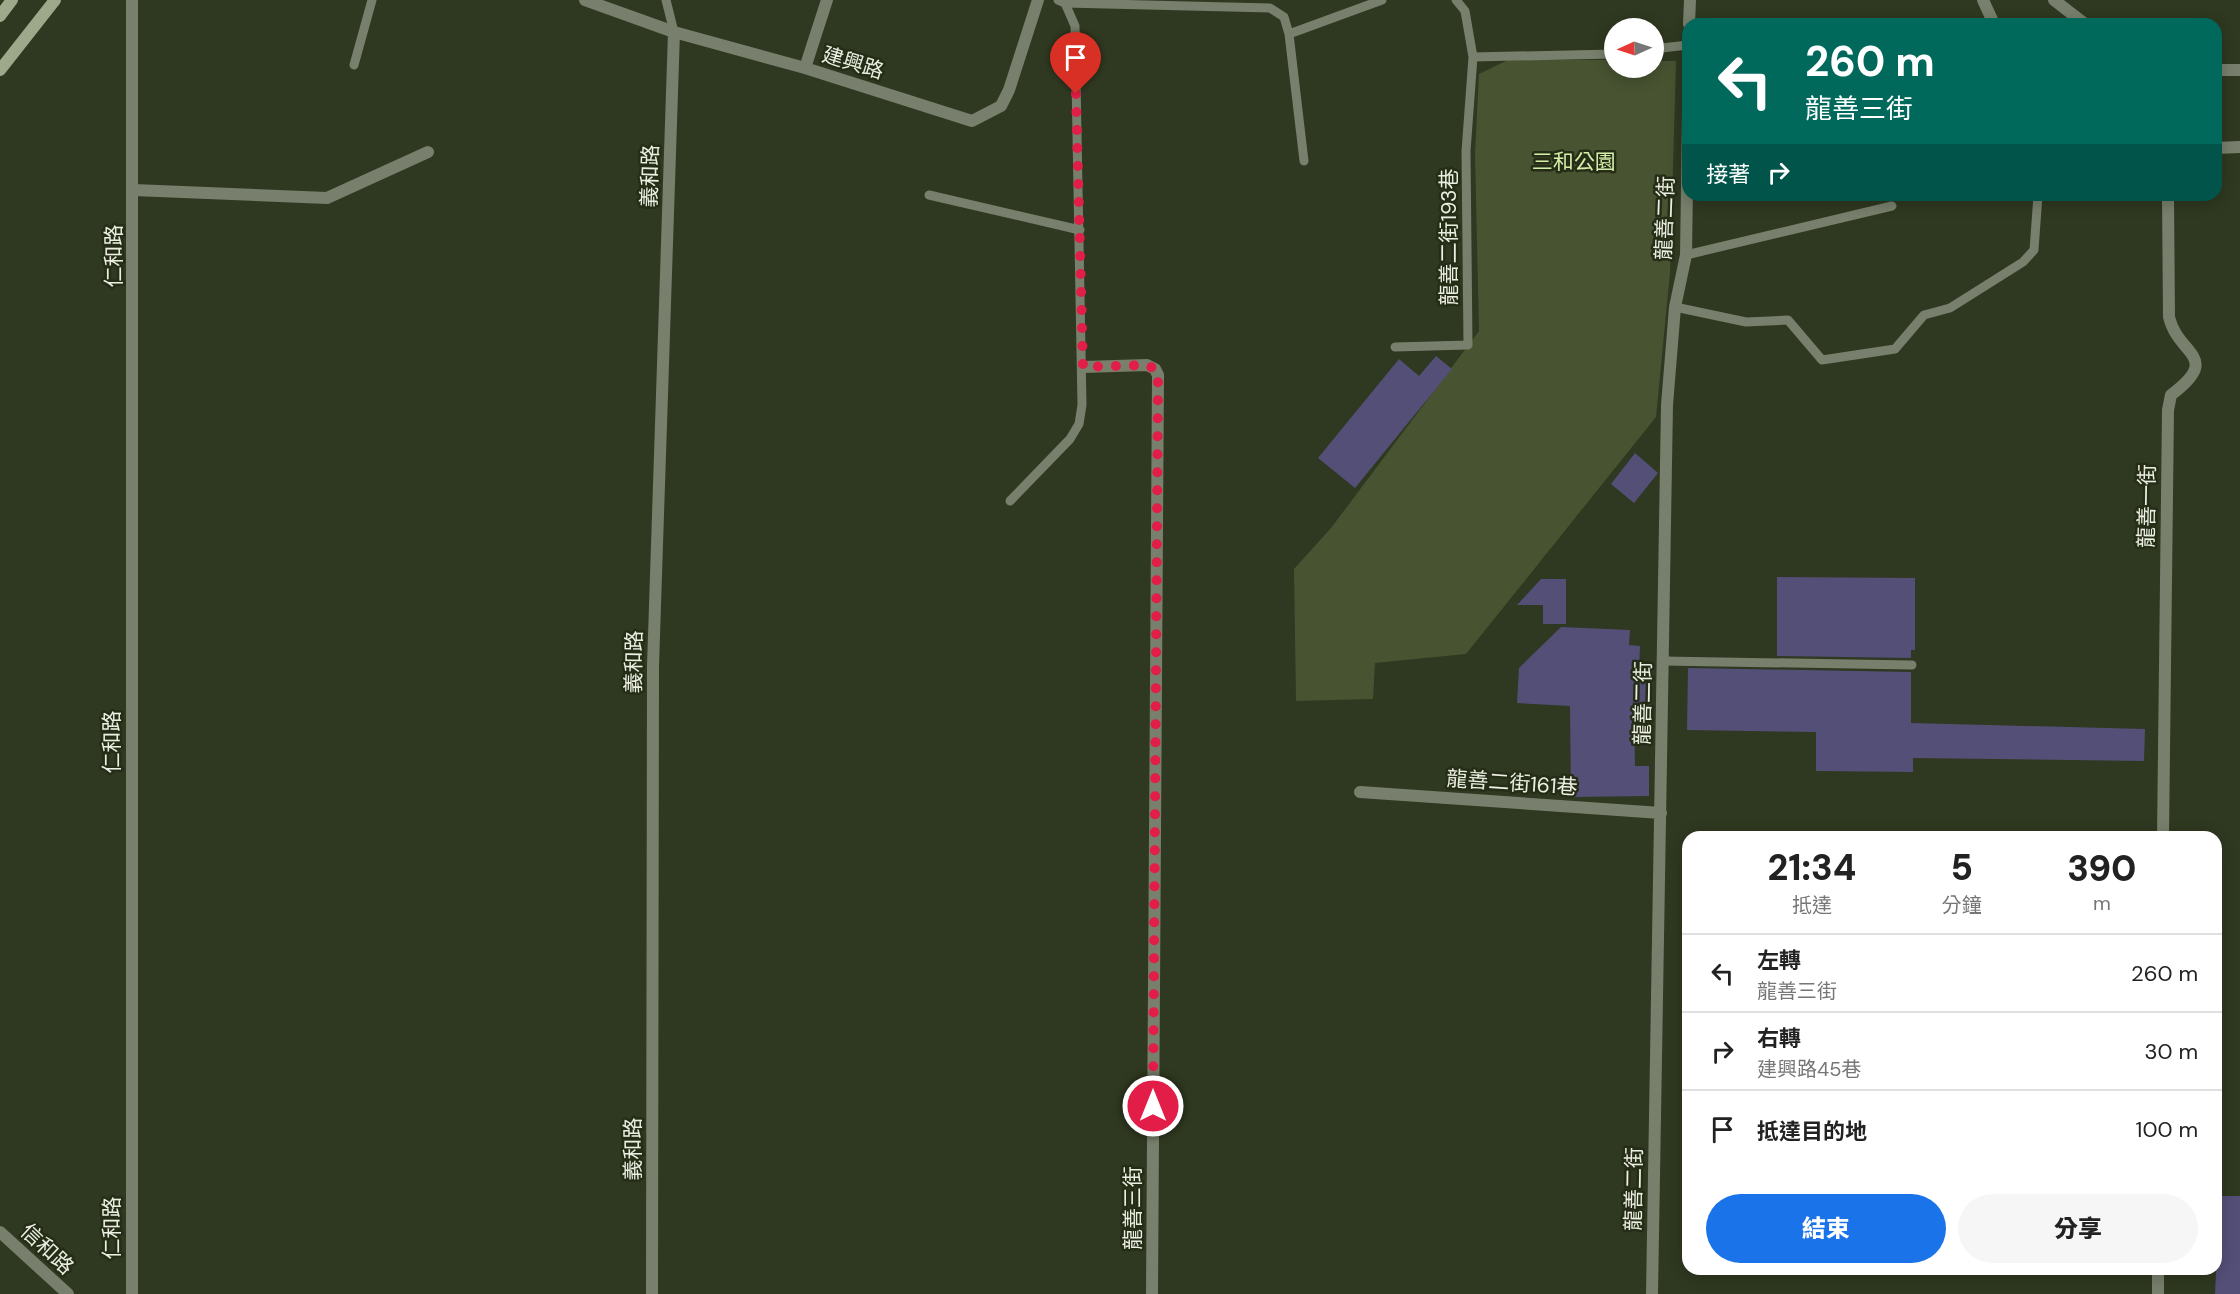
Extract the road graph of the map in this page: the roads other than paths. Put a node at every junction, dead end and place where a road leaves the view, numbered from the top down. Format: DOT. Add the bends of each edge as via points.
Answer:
graph roads {
  1 [pos="12,0"];
  2 [pos="55,0"];
  3 [pos="132,0"];
  4 [pos="372,0"];
  5 [pos="585,0"];
  6 [pos="666,0"];
  7 [pos="827,0"];
  8 [pos="1038,0"];
  9 [pos="1382,0"];
  10 [pos="1456,0"];
  11 [pos="1690,0"];
  12 [pos="1983,0"];
  13 [pos="2054,0"];
  14 [pos="1062,1"];
  15 [pos="0,16"];
  16 [pos="1689,18"];
  17 [pos="1991,18"];
  18 [pos="2077,18"];
  19 [pos="674,32"];
  20 [pos="1289,34"];
  21 [pos="1682,46"];
  22 [pos="1664,48"];
  23 [pos="1604,54"];
  24 [pos="1473,57"];
  25 [pos="354,65"];
  26 [pos="805,68"];
  27 [pos="0,70"];
  28 [pos="2222,70"];
  29 [pos="2240,70"];
  30 [pos="2240,147"];
  31 [pos="2222,148"];
  32 [pos="428,152"];
  33 [pos="1304,161"];
  34 [pos="134,190"];
  35 [pos="929,195"];
  36 [pos="1687,201"];
  37 [pos="2037,201"];
  38 [pos="2168,201"];
  39 [pos="1892,206"];
  40 [pos="1080,230"];
  41 [pos="1686,255"];
  42 [pos="1675,307"];
  43 [pos="1395,347"];
  44 [pos="1083,367"];
  45 [pos="1010,501"];
  46 [pos="1663,661"];
  47 [pos="1912,665"];
  48 [pos="1360,792"];
  49 [pos="1660,813"];
  50 [pos="2163,831"];
  51 [pos="0,1232"];
  52 [pos="2158,1275"];
  53 [pos="68,1294"];
  54 [pos="132,1294"];
  55 [pos="652,1294"];
  56 [pos="1152,1294"];
  57 [pos="1652,1294"];
  58 [pos="2158,1294"];
  1 -- 15 [label="street"];
  2 -- 27 [label="street"];
  3 -- 34 [label="street, 仁和路"];
  4 -- 25 [label="lane"];
  5 -- 19 [label="street, 建興路"];
  6 -- 19 [label="lane"];
  7 -- 26 [label="street"];
  8 -- 26 [label="street, 建興路" via="1001,106 972,120"];
  9 -- 20 [label="lane"];
  10 -- 24 [label="lane, 龍善二街193巷" via="1465,11"];
  11 -- 16 [label="street"];
  12 -- 17 [label="street"];
  13 -- 18 [label="street"];
  14 -- 20 [label="lane" via="1270,8 1284,17"];
  14 -- 40 [label="lane" via="1075,26"];
  19 -- 26 [label="street, 建興路"];
  19 -- 55 [label="street, 義和路" via="653,666"];
  20 -- 33 [label="lane"];
  21 -- 22 [label="lane"];
  23 -- 24 [label="lane"];
  24 -- 43 [label="lane, 龍善二街193巷" via="1466,151 1468,345"];
  28 -- 29 [label="street"];
  30 -- 31 [label="street"];
  32 -- 34 [label="street" via="327,198"];
  34 -- 54 [label="street, 仁和路"];
  35 -- 40 [label="lane"];
  36 -- 41 [label="street, 龍善二街"];
  37 -- 42 [label="lane" via="2034,250 2023,262 1950,308 1924,315 1895,349 1822,360 1788,320 1746,322"];
  38 -- 50 [label="street, 龍善一街" via="2169,317 2174,332 2191,350 2195,365 2190,380 2170,395 2168,410"];
  39 -- 41 [label="lane"];
  40 -- 44 [label="lane"];
  41 -- 42 [label="street, 龍善二街"];
  42 -- 46 [label="street, 龍善二街" via="1667,405"];
  44 -- 45 [label="lane" via="1079,424 1070,439"];
  44 -- 56 [label="street, 龍善三街" via="1147,365 1158,375"];
  46 -- 47 [label="lane"];
  46 -- 49 [label="street, 龍善二街"];
  48 -- 49 [label="street, 龍善二街161巷"];
  49 -- 57 [label="street, 龍善二街"];
  51 -- 53 [label="street, 信和路"];
  52 -- 58 [label="street"];
}
